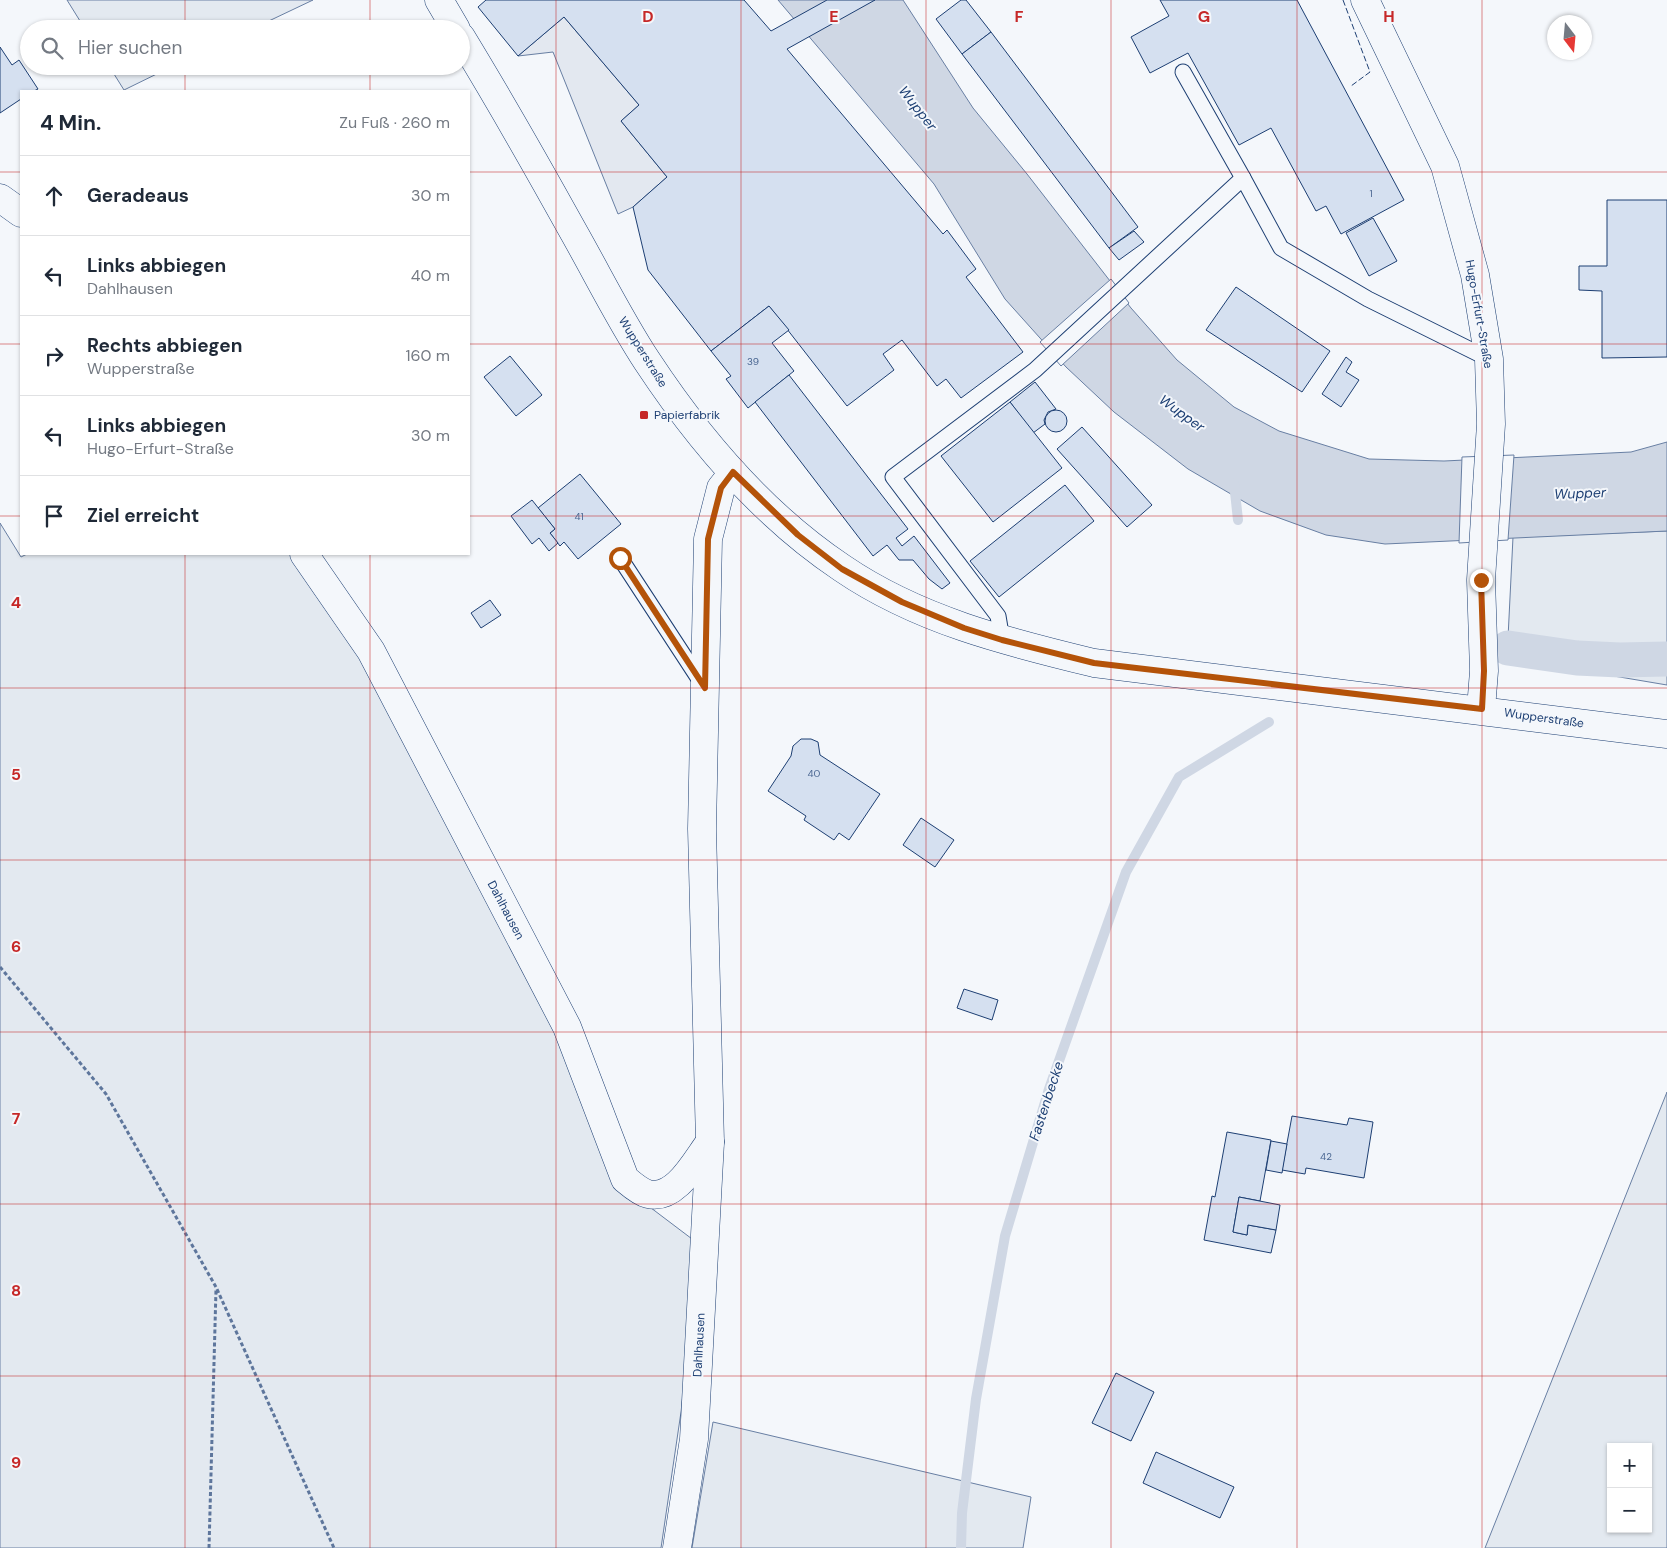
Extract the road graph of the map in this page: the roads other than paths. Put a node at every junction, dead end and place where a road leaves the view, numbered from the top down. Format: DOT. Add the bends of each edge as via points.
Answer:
graph roads {
  1 [pos="439,0"];
  2 [pos="1365,0"];
  3 [pos="451,20"];
  4 [pos="470,52"];
  5 [pos="1183,72"];
  6 [pos="1243,178"];
  7 [pos="0,198"];
  8 [pos="20,212"];
  9 [pos="1490,359"];
  10 [pos="733,472"];
  11 [pos="305,555"];
  12 [pos="620,558"];
  13 [pos="1002,640"];
  14 [pos="705,688"];
  15 [pos="1482,709"];
  16 [pos="1667,734"];
  17 [pos="710,1142"];
  18 [pos="678,1548"];
  1 -- 3 [label="street"];
  2 -- 9 [label="street, Hugo-Erfurt-Straße" via="1445,166 1475,275"];
  4 -- 10 [label="street, Wupperstraße" via="646,360 701,436"];
  5 -- 6 [label="lane"];
  6 -- 9 [label="lane" via="1281,248 1368,299"];
  6 -- 13 [label="lane" via="1035,370 893,477 998,616"];
  7 -- 8 [label="street"];
  9 -- 15 [label="street, Hugo-Erfurt-Straße" via="1491,424 1481,580"];
  10 -- 13 [label="street, Wupperstraße" via="798,535 842,569 902,602"];
  10 -- 14 [label="street, Dahlhausen" via="721,488 708,539"];
  11 -- 17 [label="street, Dahlhausen" via="371,651 567,1027 625,1179 646,1194 661,1195 678,1185"];
  12 -- 14 [label="lane"];
  13 -- 15 [label="street, Wupperstraße" via="1094,663"];
  14 -- 17 [label="street, Dahlhausen" via="702,829"];
  15 -- 16 [label="street, Wupperstraße"];
  17 -- 18 [label="street, Dahlhausen" via="694,1439"];
}
